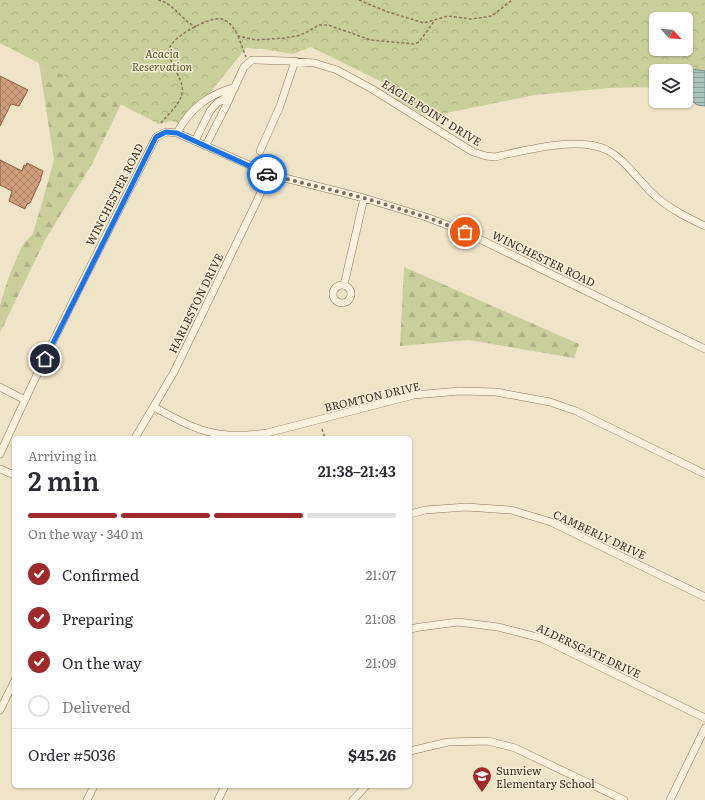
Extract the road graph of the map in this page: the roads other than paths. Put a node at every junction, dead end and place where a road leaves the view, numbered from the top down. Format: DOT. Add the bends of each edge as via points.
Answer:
graph roads {
  1 [pos="295,61"];
  2 [pos="234,87"];
  3 [pos="231,95"];
  4 [pos="177,133"];
  5 [pos="195,141"];
  6 [pos="206,145"];
  7 [pos="260,151"];
  8 [pos="269,174"];
  9 [pos="364,198"];
  10 [pos="705,226"];
  11 [pos="344,285"];
  12 [pos="705,349"];
  13 [pos="0,387"];
  14 [pos="25,400"];
  15 [pos="154,407"];
  16 [pos="136,436"];
  17 [pos="0,454"];
  18 [pos="0,468"];
  19 [pos="12,474"];
  20 [pos="705,474"];
  21 [pos="412,513"];
  22 [pos="705,597"];
  23 [pos="412,629"];
  24 [pos="12,686"];
  25 [pos="0,710"];
  26 [pos="705,718"];
  27 [pos="705,728"];
  28 [pos="412,749"];
  29 [pos="93,788"];
  30 [pos="224,788"];
  31 [pos="364,788"];
  32 [pos="87,800"];
  33 [pos="218,800"];
  34 [pos="353,800"];
  35 [pos="624,800"];
  36 [pos="670,800"];
  1 -- 2 [label="street, EAGLE POINT DRIVE" via="252,60 244,67"];
  1 -- 7 [label="street" via="280,106"];
  1 -- 10 [label="street, EAGLE POINT DRIVE" via="314,63 337,70 372,88 473,152 486,156 565,144 607,150 652,193 672,208"];
  2 -- 3 [label="street"];
  2 -- 4 [label="street" via="202,102"];
  3 -- 5 [label="street" via="210,111"];
  3 -- 6 [label="street"];
  4 -- 5 [label="street, WINCHESTER ROAD"];
  4 -- 14 [label="street, WINCHESTER ROAD" via="166,132 156,137"];
  5 -- 6 [label="street, WINCHESTER ROAD"];
  6 -- 8 [label="street, WINCHESTER ROAD"];
  8 -- 9 [label="street, WINCHESTER ROAD"];
  8 -- 15 [label="street, HARLESTON DRIVE" via="174,372"];
  9 -- 11 [label="street"];
  9 -- 12 [label="street, WINCHESTER ROAD" via="465,232"];
  13 -- 14 [label="street"];
  14 -- 17 [label="street, WINCHESTER ROAD"];
  15 -- 16 [label="street, HARLESTON DRIVE"];
  15 -- 20 [label="street, BROMTON DRIVE" via="201,430 224,435 248,436 414,395 460,391 496,392 550,402 576,410"];
  18 -- 19 [label="street"];
  21 -- 22 [label="street, CAMBERLY DRIVE" via="466,507 511,510 551,522"];
  23 -- 26 [label="street, ALDERSGATE DRIVE" via="458,622 498,627 541,638"];
  24 -- 25 [label="street"];
  27 -- 36 [label="street"];
  28 -- 35 [label="street" via="448,742 488,741 515,748"];
  29 -- 32 [label="street"];
  30 -- 33 [label="street"];
  31 -- 34 [label="street"];
}
